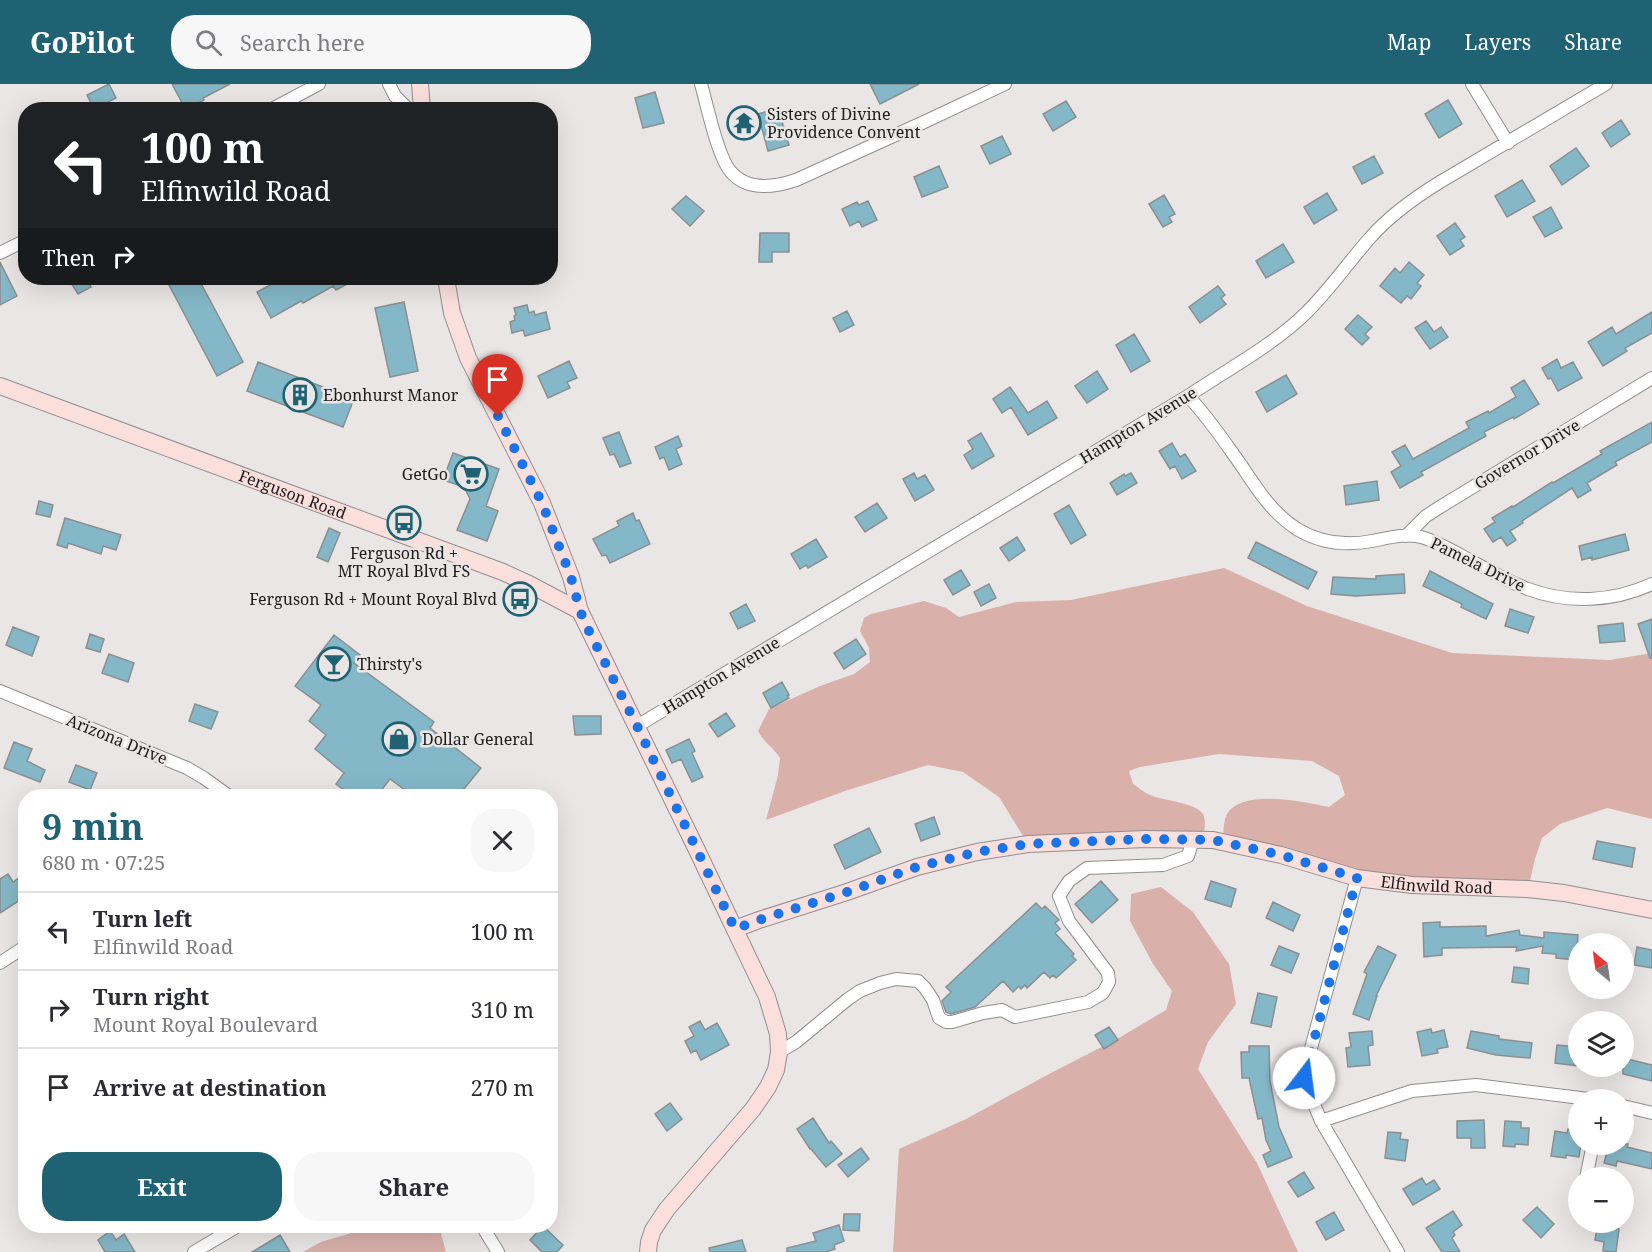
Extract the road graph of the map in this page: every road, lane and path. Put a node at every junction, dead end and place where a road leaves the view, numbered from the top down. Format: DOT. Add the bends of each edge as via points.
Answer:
graph roads {
  1 [pos="319,84"];
  2 [pos="389,84"];
  3 [pos="420,84"];
  4 [pos="701,84"];
  5 [pos="1005,84"];
  6 [pos="1472,84"];
  7 [pos="1605,84"];
  8 [pos="285,102"];
  9 [pos="401,102"];
  10 [pos="421,102"];
  11 [pos="1508,143"];
  12 [pos="18,244"];
  13 [pos="0,253"];
  14 [pos="447,285"];
  15 [pos="1652,378"];
  16 [pos="0,386"];
  17 [pos="1188,396"];
  18 [pos="1406,536"];
  19 [pos="1652,584"];
  20 [pos="580,611"];
  21 [pos="0,691"];
  22 [pos="637,726"];
  23 [pos="219,789"];
  24 [pos="1193,839"];
  25 [pos="1357,878"];
  26 [pos="1652,910"];
  27 [pos="735,929"];
  28 [pos="18,951"];
  29 [pos="0,963"];
  30 [pos="779,1052"];
  31 [pos="1568,1096"];
  32 [pos="1634,1109"];
  33 [pos="1652,1113"];
  34 [pos="1321,1121"];
  35 [pos="226,1233"];
  36 [pos="486,1233"];
  37 [pos="194,1252"];
  38 [pos="498,1252"];
  39 [pos="648,1252"];
  40 [pos="1398,1252"];
  1 -- 8 [label="street"];
  2 -- 9 [label="street"];
  3 -- 10 [label="street"];
  4 -- 5 [label="street" via="730,172 749,185 770,186 796,180"];
  6 -- 11 [label="street"];
  7 -- 11 [label="street, Hampton Avenue"];
  11 -- 17 [label="street, Hampton Avenue" via="1414,198 1370,238 1305,314"];
  12 -- 13 [label="street"];
  14 -- 20 [label="street" via="452,313 468,358 542,503"];
  15 -- 18 [label="street, Governor Drive" via="1440,507"];
  16 -- 20 [label="street, Ferguson Road" via="503,572"];
  17 -- 18 [label="street, Pamela Drive" via="1271,508 1298,530 1335,543"];
  17 -- 22 [label="street, Hampton Avenue"];
  18 -- 19 [label="street, Pamela Drive" via="1422,537 1530,590 1562,597 1601,598"];
  20 -- 22 [label="street"];
  21 -- 23 [label="street, Arizona Drive" via="187,768"];
  22 -- 27 [label="street"];
  24 -- 25 [label="street, Elfinwild Road" via="1281,855"];
  24 -- 27 [label="street, Elfinwild Road" via="1028,844 977,852 917,867"];
  24 -- 30 [label="street" via="1188,856 1163,865 1087,868 1069,881 1059,896 1069,921 1108,973 1109,982 1103,993 1088,1002 1015,1017 1002,1010 946,1022 939,1018 933,1000 918,981 896,979 860,991"];
  25 -- 26 [label="street, Elfinwild Road" via="1412,885 1528,889"];
  25 -- 34 [label="street" via="1304,1078"];
  27 -- 30 [label="street" via="767,997"];
  28 -- 29 [label="street"];
  30 -- 39 [label="street" via="768,1087 667,1209 654,1230"];
  31 -- 34 [label="street" via="1476,1085 1412,1091"];
  32 -- 33 [label="street"];
  34 -- 40 [label="street"];
  35 -- 37 [label="street"];
  36 -- 38 [label="street"];
}
